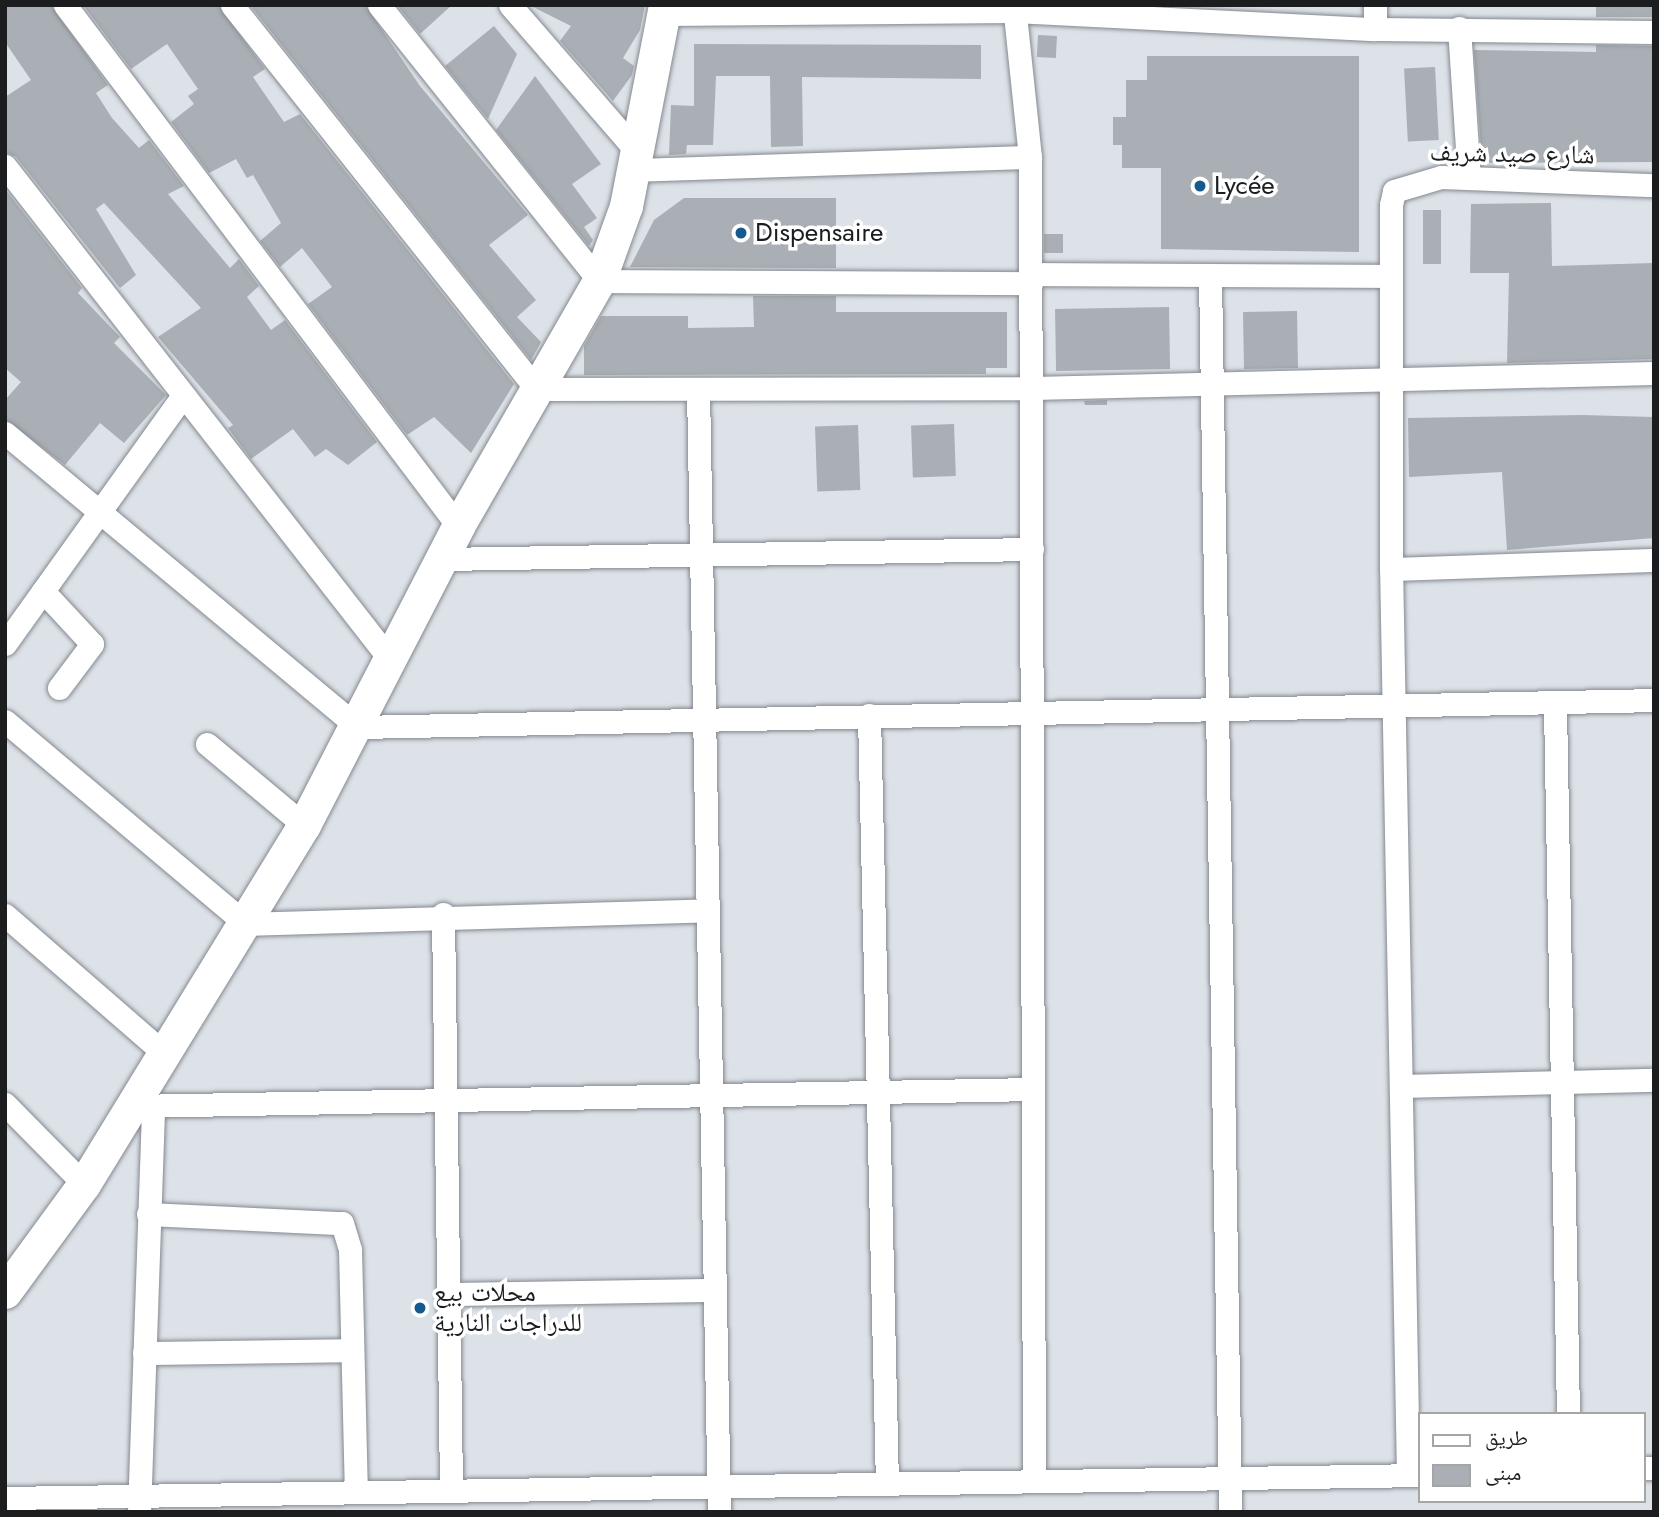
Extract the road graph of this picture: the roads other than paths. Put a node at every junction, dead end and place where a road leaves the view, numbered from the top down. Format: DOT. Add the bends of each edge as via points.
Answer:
graph roads {
  1 [pos="65,5"];
  2 [pos="232,5"];
  3 [pos="379,5"];
  4 [pos="510,5"];
  5 [pos="1375,5"];
  6 [pos="1014,8"];
  7 [pos="664,10"];
  8 [pos="1459,28"];
  9 [pos="1375,29"];
  10 [pos="1654,32"];
  11 [pos="1030,157"];
  12 [pos="636,162"];
  13 [pos="5,166"];
  14 [pos="1469,178"];
  15 [pos="1654,185"];
  16 [pos="1210,275"];
  17 [pos="1391,276"];
  18 [pos="1031,279"];
  19 [pos="599,281"];
  20 [pos="1654,373"];
  21 [pos="1391,382"];
  22 [pos="1211,385"];
  23 [pos="1031,388"];
  24 [pos="536,389"];
  25 [pos="698,389"];
  26 [pos="181,398"];
  27 [pos="5,433"];
  28 [pos="101,509"];
  29 [pos="458,526"];
  30 [pos="1031,549"];
  31 [pos="702,555"];
  32 [pos="442,559"];
  33 [pos="1654,560"];
  34 [pos="1391,569"];
  35 [pos="43,591"];
  36 [pos="5,644"];
  37 [pos="392,662"];
  38 [pos="59,688"];
  39 [pos="1654,700"];
  40 [pos="1555,706"];
  41 [pos="1395,709"];
  42 [pos="1032,713"];
  43 [pos="1214,713"];
  44 [pos="869,715"];
  45 [pos="707,718"];
  46 [pos="5,721"];
  47 [pos="358,727"];
  48 [pos="207,744"];
  49 [pos="304,825"];
  50 [pos="708,910"];
  51 [pos="443,914"];
  52 [pos="5,915"];
  53 [pos="246,924"];
  54 [pos="166,1054"];
  55 [pos="1654,1080"];
  56 [pos="1562,1084"];
  57 [pos="1402,1086"];
  58 [pos="1033,1089"];
  59 [pos="878,1092"];
  60 [pos="709,1096"];
  61 [pos="446,1101"];
  62 [pos="5,1104"];
  63 [pos="143,1106"];
  64 [pos="83,1184"];
  65 [pos="148,1214"];
  66 [pos="7,1286"];
  67 [pos="711,1290"];
  68 [pos="448,1294"];
  69 [pos="352,1350"];
  70 [pos="144,1353"];
  71 [pos="1567,1412"];
  72 [pos="1414,1475"];
  73 [pos="1230,1478"];
  74 [pos="1034,1480"];
  75 [pos="887,1483"];
  76 [pos="720,1486"];
  77 [pos="451,1490"];
  78 [pos="356,1492"];
  79 [pos="5,1498"];
  80 [pos="140,1503"];
  81 [pos="719,1512"];
  82 [pos="1230,1512"];
  1 -- 29 [label="street"];
  2 -- 24 [label="street"];
  3 -- 19 [label="street"];
  4 -- 12 [label="street"];
  5 -- 9 [label="street"];
  6 -- 7 [label="street"];
  6 -- 9 [label="street"];
  6 -- 11 [label="street"];
  7 -- 12 [label="street"];
  8 -- 9 [label="street"];
  8 -- 10 [label="street"];
  8 -- 14 [label="street"];
  11 -- 12 [label="street"];
  11 -- 18 [label="street"];
  12 -- 19 [label="street"];
  13 -- 26 [label="street"];
  14 -- 15 [label="street, شارع صيد شريف"];
  14 -- 17 [label="street, شارع صيد شريف" via="1416,180 1394,191"];
  16 -- 17 [label="street"];
  16 -- 18 [label="street"];
  16 -- 22 [label="street"];
  17 -- 21 [label="street, شارع صيد شريف"];
  18 -- 19 [label="street"];
  18 -- 23 [label="street"];
  19 -- 24 [label="street"];
  20 -- 21 [label="street"];
  21 -- 22 [label="street"];
  21 -- 34 [label="street, شارع صيد شريف"];
  22 -- 23 [label="street"];
  22 -- 43 [label="street"];
  23 -- 25 [label="street"];
  23 -- 30 [label="street"];
  24 -- 25 [label="street"];
  24 -- 29 [label="street"];
  25 -- 31 [label="street"];
  26 -- 28 [label="street"];
  26 -- 37 [label="street"];
  27 -- 28 [label="street"];
  28 -- 35 [label="street"];
  28 -- 47 [label="street"];
  29 -- 32 [label="street"];
  30 -- 31 [label="street"];
  30 -- 42 [label="street"];
  31 -- 32 [label="street"];
  31 -- 45 [label="street"];
  32 -- 37 [label="street"];
  33 -- 34 [label="street"];
  34 -- 41 [label="street, شارع صيد شريف"];
  35 -- 36 [label="street"];
  35 -- 38 [label="street" via="91,639 90,652"];
  37 -- 47 [label="street"];
  39 -- 40 [label="street"];
  40 -- 41 [label="street"];
  40 -- 56 [label="street"];
  41 -- 43 [label="street"];
  41 -- 57 [label="street, شارع صيد شريف"];
  42 -- 43 [label="street"];
  42 -- 44 [label="street"];
  42 -- 58 [label="street"];
  43 -- 73 [label="street"];
  44 -- 45 [label="street"];
  44 -- 59 [label="street"];
  45 -- 47 [label="street"];
  45 -- 50 [label="street"];
  46 -- 53 [label="street"];
  47 -- 49 [label="street"];
  48 -- 49 [label="street"];
  49 -- 53 [label="street"];
  50 -- 51 [label="street"];
  50 -- 60 [label="street"];
  51 -- 53 [label="street"];
  51 -- 61 [label="street"];
  52 -- 54 [label="street"];
  53 -- 54 [label="street"];
  54 -- 63 [label="street"];
  55 -- 56 [label="street"];
  56 -- 57 [label="street"];
  56 -- 71 [label="street"];
  57 -- 72 [label="street, شارع صيد شريف"];
  58 -- 59 [label="street"];
  58 -- 74 [label="street"];
  59 -- 60 [label="street"];
  59 -- 75 [label="street"];
  60 -- 61 [label="street"];
  60 -- 67 [label="street"];
  61 -- 63 [label="street"];
  61 -- 68 [label="street"];
  62 -- 64 [label="street"];
  63 -- 64 [label="street"];
  63 -- 65 [label="street"];
  64 -- 66 [label="street"];
  65 -- 69 [label="street" via="342,1223 350,1250"];
  65 -- 70 [label="street"];
  67 -- 68 [label="street"];
  67 -- 76 [label="street"];
  68 -- 77 [label="street"];
  69 -- 70 [label="street"];
  69 -- 78 [label="street"];
  70 -- 80 [label="street"];
  72 -- 73 [label="street"];
  73 -- 74 [label="street"];
  73 -- 82 [label="street"];
  74 -- 75 [label="street"];
  75 -- 76 [label="street"];
  76 -- 77 [label="street"];
  76 -- 81 [label="street"];
  77 -- 78 [label="street"];
  78 -- 80 [label="street"];
  79 -- 80 [label="street"];
}
